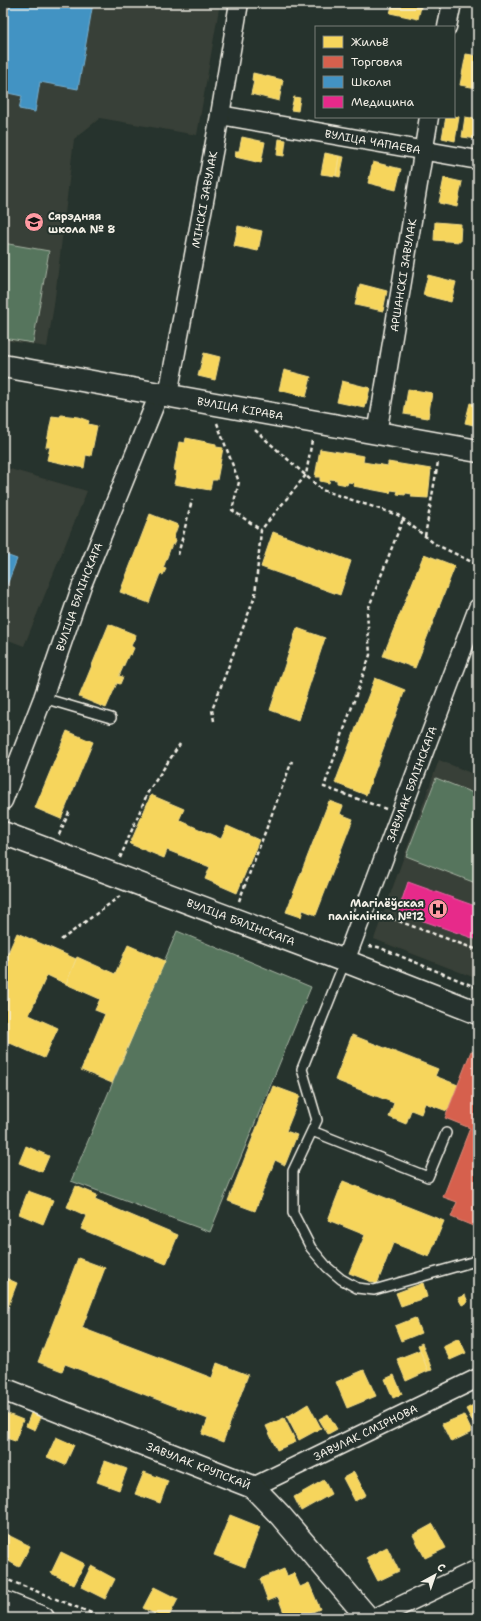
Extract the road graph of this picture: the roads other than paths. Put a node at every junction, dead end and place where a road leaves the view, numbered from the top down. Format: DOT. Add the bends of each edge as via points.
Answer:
graph roads {
  1 [pos="239,3"];
  2 [pos="452,3"];
  3 [pos="447,26"];
  4 [pos="220,115"];
  5 [pos="430,118"];
  6 [pos="423,151"];
  7 [pos="478,160"];
  8 [pos="3,366"];
  9 [pos="163,394"];
  10 [pos="377,434"];
  11 [pos="478,451"];
  12 [pos="478,608"];
  13 [pos="43,698"];
  14 [pos="112,718"];
  15 [pos="3,801"];
  16 [pos="3,834"];
  17 [pos="345,961"];
  18 [pos="478,1013"];
  19 [pos="312,1131"];
  20 [pos="446,1133"];
  21 [pos="478,1258"];
  22 [pos="478,1378"];
  23 [pos="3,1389"];
  24 [pos="253,1487"];
  25 [pos="478,1569"];
  26 [pos="3,1602"];
  27 [pos="43,1618"];
  28 [pos="368,1618"];
  29 [pos="375,1618"];
  1 -- 4 [label="street, МІНСКІ ЗАВУЛАК"];
  2 -- 3 [label="street"];
  4 -- 6 [label="street, ВУЛІЦА ЧАПАЕВА"];
  4 -- 9 [label="street, МІНСКІ ЗАВУЛАК"];
  5 -- 6 [label="street, АРШАНСКІ ЗАВУЛАК"];
  6 -- 7 [label="street, ВУЛІЦА ЧАПАЕВА"];
  6 -- 10 [label="street, АРШАНСКІ ЗАВУЛАК"];
  8 -- 9 [label="main road, ВУЛІЦА КІРАВА"];
  9 -- 10 [label="main road, ВУЛІЦА КІРАВА"];
  9 -- 13 [label="street, ВУЛІЦА БЯЛІНСКАГА" via="82,586"];
  10 -- 11 [label="main road, ВУЛІЦА КІРАВА"];
  12 -- 17 [label="street, ЗАВУЛАК БЯЛІНСКАГА"];
  13 -- 14 [label="lane"];
  13 -- 15 [label="street, ВУЛІЦА БЯЛІНСКАГА"];
  16 -- 17 [label="main road, ВУЛІЦА БЯЛІНСКАГА"];
  17 -- 18 [label="main road, ВУЛІЦА БЯЛІНСКАГА"];
  17 -- 19 [label="lane" via="302,1069 317,1120"];
  19 -- 20 [label="lane" via="428,1177"];
  19 -- 21 [label="lane" via="293,1171 293,1213 311,1248 341,1279 357,1288 374,1290 431,1275"];
  22 -- 24 [label="street, ЗАВУЛАК СМІРНОВА"];
  23 -- 24 [label="main road, ЗАВУЛАК КРУПСКАЙ"];
  24 -- 28 [label="main road, ЗАВУЛАК КРУПСКАЙ"];
  25 -- 29 [label="street"];
  26 -- 27 [label="main road"];
}
